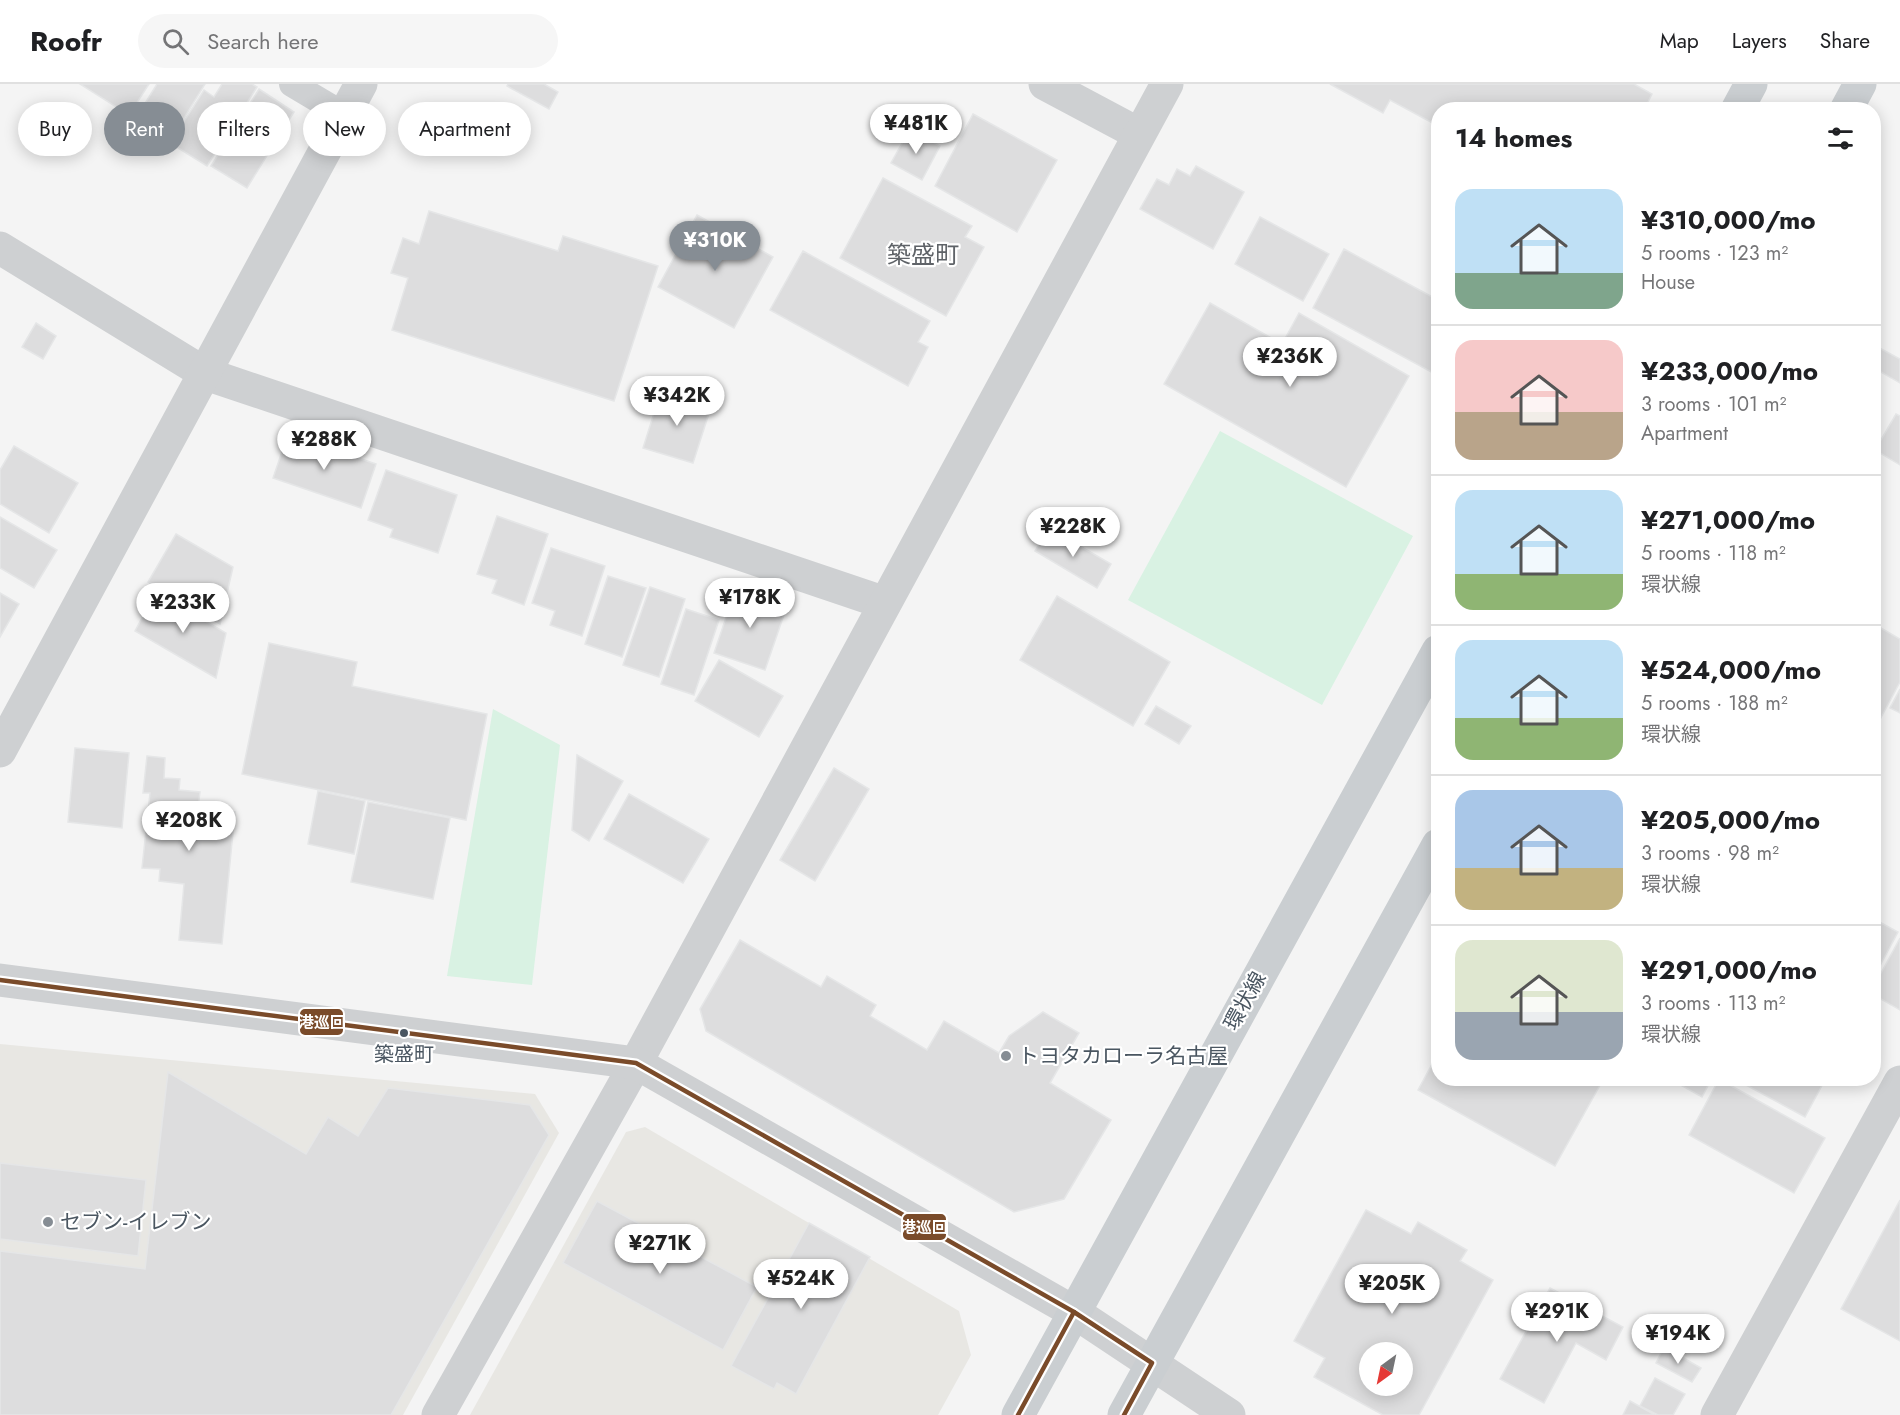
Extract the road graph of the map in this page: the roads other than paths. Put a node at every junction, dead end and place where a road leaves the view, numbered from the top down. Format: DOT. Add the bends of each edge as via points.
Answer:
graph roads {
  1 [pos="292,84"];
  2 [pos="361,84"];
  3 [pos="1045,84"];
  4 [pos="1167,84"];
  5 [pos="1751,84"];
  6 [pos="1860,84"];
  7 [pos="322,102"];
  8 [pos="351,102"];
  9 [pos="1741,102"];
  10 [pos="1850,102"];
  11 [pos="1139,134"];
  12 [pos="322,156"];
  13 [pos="0,248"];
  14 [pos="206,374"];
  15 [pos="885,603"];
  16 [pos="1431,664"];
  17 [pos="0,751"];
  18 [pos="1431,858"];
  19 [pos="0,980"];
  20 [pos="636,1064"];
  21 [pos="1900,1082"];
  22 [pos="1074,1312"];
  23 [pos="1152,1363"];
  24 [pos="438,1415"];
  25 [pos="1018,1415"];
  26 [pos="1124,1415"];
  27 [pos="1229,1415"];
  28 [pos="1717,1415"];
  1 -- 7 [label="lane"];
  2 -- 8 [label="street"];
  3 -- 11 [label="street"];
  4 -- 11 [label="street"];
  5 -- 9 [label="main road"];
  6 -- 10 [label="main road"];
  11 -- 15 [label="street"];
  12 -- 14 [label="street"];
  13 -- 14 [label="street"];
  14 -- 15 [label="street"];
  14 -- 17 [label="street"];
  15 -- 20 [label="street"];
  16 -- 22 [label="main road, 環状線"];
  18 -- 23 [label="main road"];
  19 -- 20 [label="street"];
  20 -- 22 [label="street"];
  20 -- 24 [label="street"];
  21 -- 28 [label="street"];
  22 -- 23 [label="street"];
  22 -- 25 [label="main road, 環状線"];
  23 -- 26 [label="main road"];
  23 -- 27 [label="street"];
}
